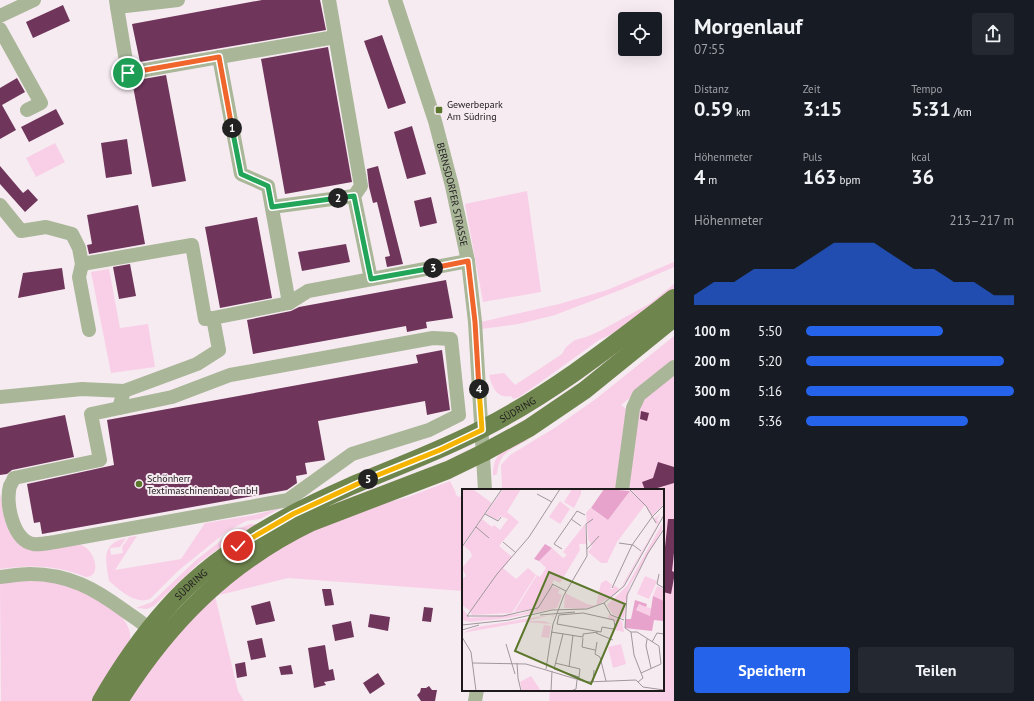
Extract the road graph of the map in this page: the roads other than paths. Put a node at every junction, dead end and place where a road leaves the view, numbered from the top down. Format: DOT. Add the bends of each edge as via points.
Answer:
graph roads {
  1 [pos="34,0"];
  2 [pos="178,0"];
  3 [pos="329,0"];
  4 [pos="395,0"];
  5 [pos="116,3"];
  6 [pos="0,16"];
  7 [pos="0,29"];
  8 [pos="335,36"];
  9 [pos="219,57"];
  10 [pos="27,110"];
  11 [pos="354,196"];
  12 [pos="0,206"];
  13 [pos="272,207"];
  14 [pos="468,261"];
  15 [pos="82,264"];
  16 [pos="371,279"];
  17 [pos="674,298"];
  18 [pos="289,304"];
  19 [pos="213,318"];
  20 [pos="674,318"];
  21 [pos="89,330"];
  22 [pos="674,367"];
  23 [pos="124,391"];
  24 [pos="0,398"];
  25 [pos="119,408"];
  26 [pos="482,430"];
  27 [pos="484,453"];
  28 [pos="485,489"];
  29 [pos="622,489"];
  30 [pos="0,577"];
  31 [pos="154,637"];
  32 [pos="477,691"];
  33 [pos="101,701"];
  34 [pos="119,701"];
  35 [pos="475,701"];
  1 -- 6 [label="street"];
  2 -- 5 [label="street"];
  3 -- 8 [label="street"];
  4 -- 14 [label="street, BERNSDORFER STRASSE" via="432,107"];
  5 -- 9 [label="street" via="128,73"];
  7 -- 10 [label="street" via="41,103"];
  8 -- 9 [label="street"];
  8 -- 11 [label="street" via="361,186"];
  9 -- 13 [label="street" via="241,174 268,186"];
  11 -- 13 [label="street"];
  11 -- 16 [label="street"];
  12 -- 15 [label="street" via="21,231 46,227 72,234 79,248"];
  13 -- 18 [label="street"];
  14 -- 16 [label="street"];
  14 -- 26 [label="street, BERNSDORFER STRASSE"];
  15 -- 19 [label="street" via="192,245 205,319"];
  15 -- 21 [label="street" via="79,277"];
  16 -- 18 [label="street" via="308,291"];
  17 -- 26 [label="main road, SÜDRING" via="543,394"];
  18 -- 19 [label="street"];
  19 -- 23 [label="street" via="219,350 197,364"];
  20 -- 27 [label="main road, SÜDRING" via="565,404"];
  22 -- 29 [label="street" via="638,396 633,408"];
  23 -- 24 [label="street" via="82,389"];
  23 -- 25 [label="street"];
  25 -- 25 [label="street" via="91,414 100,460 14,478 8,501 16,530 23,540 33,544 55,542 288,500 352,454 429,430 459,415 451,339 433,338 230,375 172,397"];
  26 -- 27 [label="street, BERNSDORFER STRASSE"];
  26 -- 31 [label="main road, SÜDRING" via="293,514 238,546 168,607"];
  27 -- 28 [label="street, BERNSDORFER STRASSE"];
  27 -- 31 [label="main road, SÜDRING" via="431,477 330,514 295,530 236,568"];
  30 -- 31 [label="street" via="35,574 71,580 97,592"];
  31 -- 33 [label="main road, SÜDRING" via="123,665"];
  31 -- 34 [label="main road, SÜDRING" via="139,670"];
  32 -- 35 [label="street"];
}
